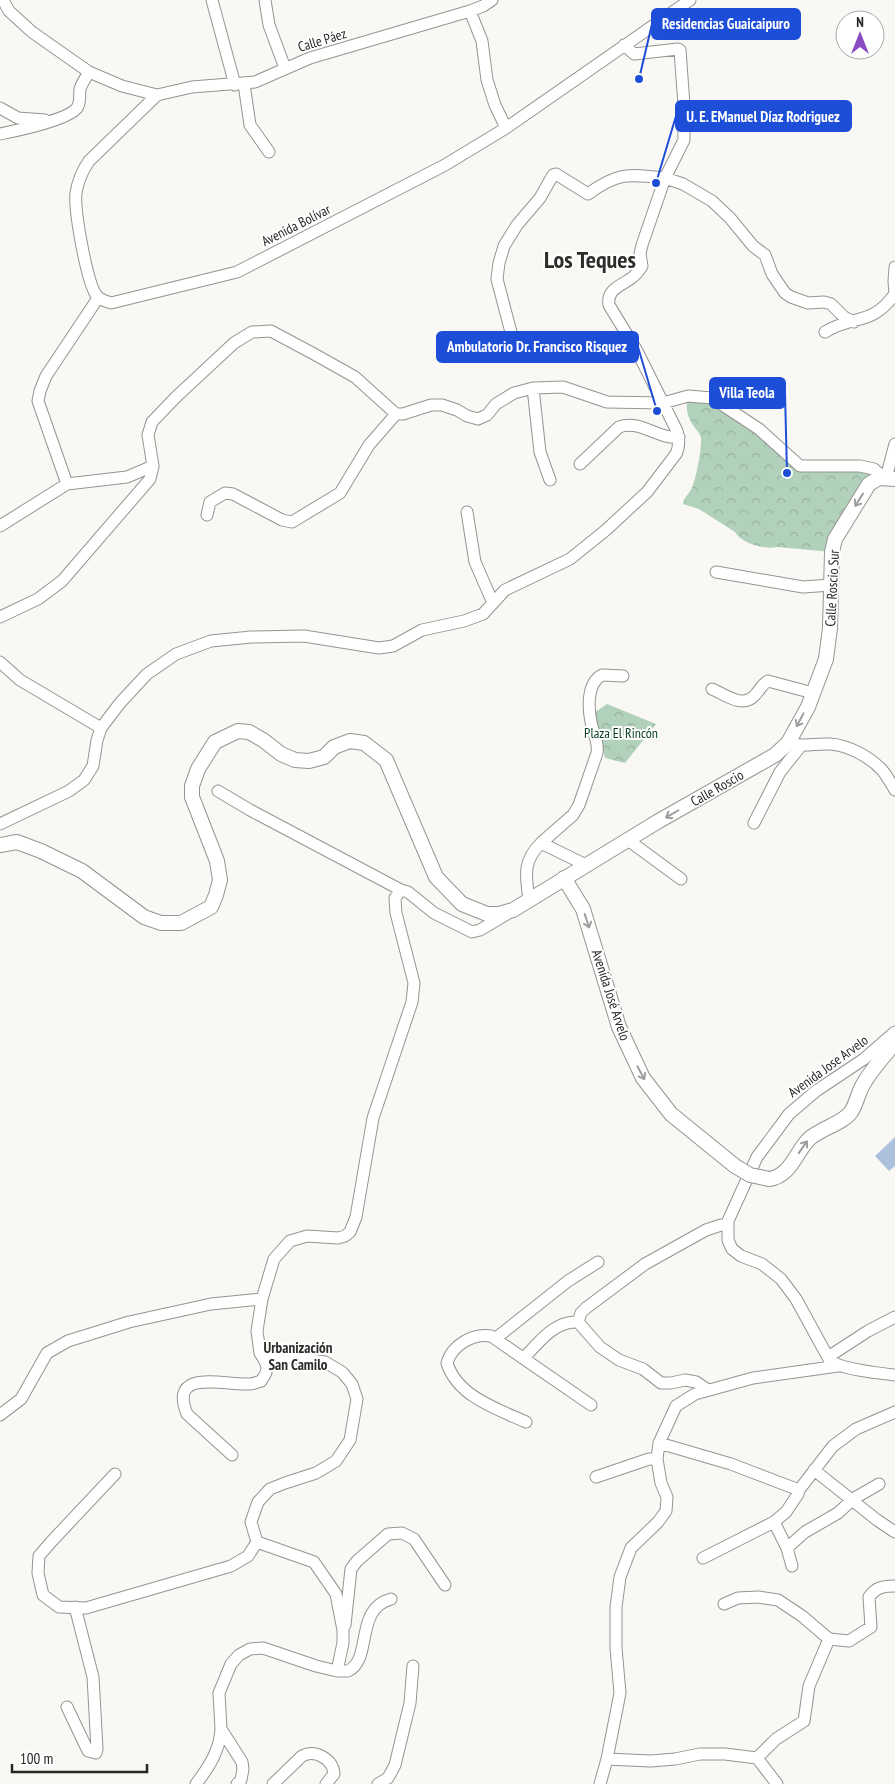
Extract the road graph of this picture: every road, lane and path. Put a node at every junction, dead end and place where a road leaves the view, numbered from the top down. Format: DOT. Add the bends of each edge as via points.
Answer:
graph roads {
  1 [pos="3,0"];
  2 [pos="212,0"];
  3 [pos="265,0"];
  4 [pos="492,0"];
  5 [pos="690,0"];
  6 [pos="470,10"];
  7 [pos="624,45"];
  8 [pos="285,68"];
  9 [pos="89,72"];
  10 [pos="240,84"];
  11 [pos="157,95"];
  12 [pos="0,108"];
  13 [pos="49,121"];
  14 [pos="506,128"];
  15 [pos="0,134"];
  16 [pos="270,152"];
  17 [pos="665,178"];
  18 [pos="895,267"];
  19 [pos="895,296"];
  20 [pos="98,298"];
  21 [pos="854,322"];
  22 [pos="825,332"];
  23 [pos="600,340"];
  24 [pos="533,388"];
  25 [pos="663,403"];
  26 [pos="396,414"];
  27 [pos="679,437"];
  28 [pos="895,444"];
  29 [pos="580,464"];
  30 [pos="152,466"];
  31 [pos="888,478"];
  32 [pos="550,480"];
  33 [pos="67,484"];
  34 [pos="467,512"];
  35 [pos="207,515"];
  36 [pos="0,526"];
  37 [pos="716,572"];
  38 [pos="831,585"];
  39 [pos="493,603"];
  40 [pos="0,617"];
  41 [pos="826,659"];
  42 [pos="0,662"];
  43 [pos="623,676"];
  44 [pos="712,689"];
  45 [pos="812,693"];
  46 [pos="101,728"];
  47 [pos="794,745"];
  48 [pos="895,790"];
  49 [pos="218,791"];
  50 [pos="754,823"];
  51 [pos="0,824"];
  52 [pos="628,840"];
  53 [pos="541,844"];
  54 [pos="0,845"];
  55 [pos="586,865"];
  56 [pos="564,878"];
  57 [pos="681,879"];
  58 [pos="401,890"];
  59 [pos="528,900"];
  60 [pos="513,910"];
  61 [pos="895,1032"];
  62 [pos="895,1043"];
  63 [pos="856,1064"];
  64 [pos="868,1077"];
  65 [pos="728,1225"];
  66 [pos="598,1262"];
  67 [pos="262,1298"];
  68 [pos="895,1317"];
  69 [pos="578,1322"];
  70 [pos="496,1338"];
  71 [pos="260,1353"];
  72 [pos="828,1357"];
  73 [pos="524,1358"];
  74 [pos="838,1366"];
  75 [pos="895,1375"];
  76 [pos="708,1390"];
  77 [pos="591,1405"];
  78 [pos="895,1412"];
  79 [pos="0,1415"];
  80 [pos="526,1422"];
  81 [pos="659,1443"];
  82 [pos="232,1455"];
  83 [pos="657,1459"];
  84 [pos="814,1470"];
  85 [pos="115,1474"];
  86 [pos="596,1477"];
  87 [pos="879,1484"];
  88 [pos="798,1490"];
  89 [pos="853,1499"];
  90 [pos="774,1522"];
  91 [pos="895,1532"];
  92 [pos="257,1542"];
  93 [pos="787,1548"];
  94 [pos="703,1558"];
  95 [pos="792,1566"];
  96 [pos="445,1585"];
  97 [pos="895,1586"];
  98 [pos="391,1600"];
  99 [pos="724,1604"];
  100 [pos="75,1607"];
  101 [pos="343,1630"];
  102 [pos="829,1639"];
  103 [pos="412,1666"];
  104 [pos="337,1671"];
  105 [pos="68,1706"];
  106 [pos="221,1729"];
  107 [pos="757,1758"];
  108 [pos="607,1759"];
  109 [pos="196,1784"];
  110 [pos="237,1784"];
  111 [pos="273,1784"];
  112 [pos="326,1784"];
  113 [pos="378,1784"];
  114 [pos="600,1784"];
  115 [pos="777,1784"];
  1 -- 9 [label="street" via="9,12 32,32"];
  2 -- 10 [label="street"];
  3 -- 8 [label="street" via="269,25"];
  4 -- 6 [label="street, Calle Páez"];
  5 -- 7 [label="street, Avenida Bolívar"];
  6 -- 8 [label="street, Calle Páez"];
  6 -- 14 [label="street" via="482,41 487,80"];
  7 -- 14 [label="street, Avenida Bolívar"];
  7 -- 17 [label="street" via="634,54 680,50 684,140"];
  8 -- 10 [label="street, Calle Páez" via="255,82"];
  9 -- 11 [label="street" via="122,86"];
  9 -- 13 [label="street" via="80,89 77,108 67,116"];
  10 -- 11 [label="street, Calle Páez" via="192,87"];
  10 -- 16 [label="street" via="250,125"];
  11 -- 20 [label="street" via="101,148 81,174 76,194 78,226 92,288"];
  12 -- 13 [label="street" via="18,118"];
  13 -- 15 [label="street"];
  14 -- 20 [label="street, Avenida Bolívar" via="445,165 238,272 111,303"];
  17 -- 21 [label="street" via="683,184 712,201 730,218 753,246 765,255 772,274 785,293 803,302 831,304"];
  17 -- 23 [label="street" via="618,176 588,194 553,174 540,198 504,246 497,279 512,336"];
  17 -- 25 [label="street" via="642,245 642,266 635,275 610,292 608,303"];
  18 -- 19 [label="street"];
  19 -- 21 [label="street" via="880,311"];
  20 -- 33 [label="street" via="46,376 38,401"];
  21 -- 22 [label="street"];
  24 -- 25 [label="street" via="563,387 607,402"];
  24 -- 26 [label="street" via="514,393 478,419 442,405"];
  24 -- 32 [label="street" via="540,452"];
  25 -- 27 [label="street"];
  25 -- 31 [label="street" via="688,396 712,398 759,429 800,466 860,466 874,469"];
  26 -- 30 [label="street" via="354,377 271,331 252,332 234,343 152,422 148,435"];
  26 -- 35 [label="street" via="369,445 340,493 292,522 225,493 210,502"];
  27 -- 29 [label="street" via="672,438 634,425 619,427"];
  27 -- 39 [label="street" via="676,454 647,492 606,530 570,559 505,590"];
  28 -- 31 [label="street"];
  30 -- 33 [label="street" via="127,477"];
  30 -- 40 [label="street" via="150,479 62,581 38,599"];
  31 -- 38 [label="street, Calle Roscio Sur, one-way" via="874,479 869,484 835,539"];
  33 -- 36 [label="street"];
  34 -- 39 [label="street" via="475,562"];
  37 -- 38 [label="street" via="803,587"];
  38 -- 41 [label="street, Calle Roscio Sur"];
  39 -- 46 [label="street" via="484,614 422,630 393,646 379,648 304,636 212,640 176,654 147,674"];
  41 -- 45 [label="street, Calle Roscio"];
  42 -- 46 [label="street" via="20,680"];
  43 -- 53 [label="street" via="602,675 594,682 590,722 598,745 597,753 576,810"];
  44 -- 45 [label="street" via="741,702 750,700 768,680"];
  45 -- 47 [label="street, Calle Roscio, one-way"];
  46 -- 51 [label="street" via="93,766 84,780 69,791"];
  47 -- 48 [label="street" via="829,743 851,750 872,761"];
  47 -- 50 [label="street"];
  47 -- 52 [label="street, Calle Roscio, one-way"];
  49 -- 58 [label="street"];
  52 -- 55 [label="street, Calle Roscio"];
  52 -- 57 [label="street"];
  53 -- 55 [label="street"];
  53 -- 59 [label="street" via="529,857 526,866"];
  54 -- 60 [label="street" via="17,842 41,851 82,871 144,917 161,924 181,923 211,907 220,880 217,860 192,797 198,769 214,742 238,731 249,732 281,754 309,761 324,757 334,747 350,741 364,743 386,760 436,877 462,904 487,914"];
  55 -- 56 [label="street, Calle Roscio"];
  56 -- 59 [label="street, Calle Roscio"];
  56 -- 64 [label="street, Avenida José Arvelo, one-way, bridge" via="583,909 619,1027 643,1078 671,1114 735,1166 769,1179 779,1177 808,1140 851,1112"];
  58 -- 60 [label="street" via="434,913 472,932"];
  58 -- 67 [label="street" via="396,898 396,913 414,983 412,1002 373,1118 356,1217 345,1236 307,1236 290,1242 274,1259"];
  59 -- 60 [label="street, Calle Roscio"];
  61 -- 63 [label="street, Avenida Jose Arvelo"];
  62 -- 64 [label="street"];
  63 -- 64 [label="street"];
  63 -- 65 [label="street, Avenida Jose Arvelo" via="788,1114 758,1157"];
  65 -- 69 [label="street" via="706,1230 644,1264 580,1313"];
  65 -- 72 [label="street, Avenida Jose Arvelo" via="732,1250 762,1264 781,1279 796,1299"];
  66 -- 70 [label="street" via="568,1281"];
  67 -- 71 [label="street" via="257,1331"];
  67 -- 79 [label="street" via="211,1304 138,1320 68,1341 47,1353 21,1399"];
  68 -- 72 [label="street"];
  69 -- 73 [label="street" via="562,1323"];
  69 -- 76 [label="street" via="600,1348 661,1382 685,1380 696,1382"];
  70 -- 73 [label="street"];
  70 -- 80 [label="street" via="480,1336 463,1343 449,1356 449,1370 457,1382 480,1400"];
  71 -- 82 [label="street" via="268,1366 261,1381 249,1384 196,1382 183,1395 187,1414"];
  71 -- 92 [label="street" via="325,1362 342,1372 352,1384 357,1399 350,1440 336,1461 316,1473 270,1490 258,1502 252,1522"];
  72 -- 74 [label="street, Avenida Jose Arvelo"];
  73 -- 77 [label="street"];
  74 -- 75 [label="street"];
  74 -- 76 [label="street" via="754,1378"];
  76 -- 81 [label="street" via="676,1406"];
  78 -- 84 [label="street" via="856,1429 833,1446"];
  81 -- 83 [label="street"];
  81 -- 88 [label="street" via="730,1464"];
  83 -- 86 [label="street"];
  83 -- 108 [label="street" via="667,1497 666,1512 632,1548 620,1577 616,1607 620,1693"];
  84 -- 88 [label="street"];
  84 -- 89 [label="street"];
  85 -- 100 [label="street" via="40,1556 38,1574 44,1595 59,1607"];
  87 -- 89 [label="street"];
  88 -- 90 [label="street" via="786,1512"];
  89 -- 91 [label="street"];
  89 -- 93 [label="street"];
  90 -- 93 [label="street"];
  90 -- 94 [label="street"];
  92 -- 100 [label="street" via="248,1556 231,1566 86,1608"];
  92 -- 101 [label="street" via="314,1562 336,1594"];
  93 -- 95 [label="street"];
  96 -- 101 [label="street" via="414,1539 402,1533 388,1534 351,1569"];
  97 -- 102 [label="street" via="874,1590 869,1596 871,1627 849,1641"];
  98 -- 104 [label="street" via="379,1604 373,1612 357,1664 348,1672"];
  99 -- 102 [label="street" via="738,1598 778,1600"];
  100 -- 105 [label="street" via="93,1677 96,1753 88,1751"];
  101 -- 104 [label="street"];
  102 -- 107 [label="street" via="809,1686 804,1721 776,1739"];
  103 -- 113 [label="street" via="410,1703 395,1765 388,1778"];
  104 -- 106 [label="street" via="263,1648 250,1649 232,1664 219,1693"];
  106 -- 109 [label="street" via="216,1753"];
  106 -- 110 [label="street" via="242,1762 241,1780"];
  107 -- 108 [label="street" via="700,1754 651,1761"];
  107 -- 115 [label="street"];
  108 -- 114 [label="street"];
  111 -- 112 [label="street" via="307,1753 321,1756 334,1767 334,1774"];
}
